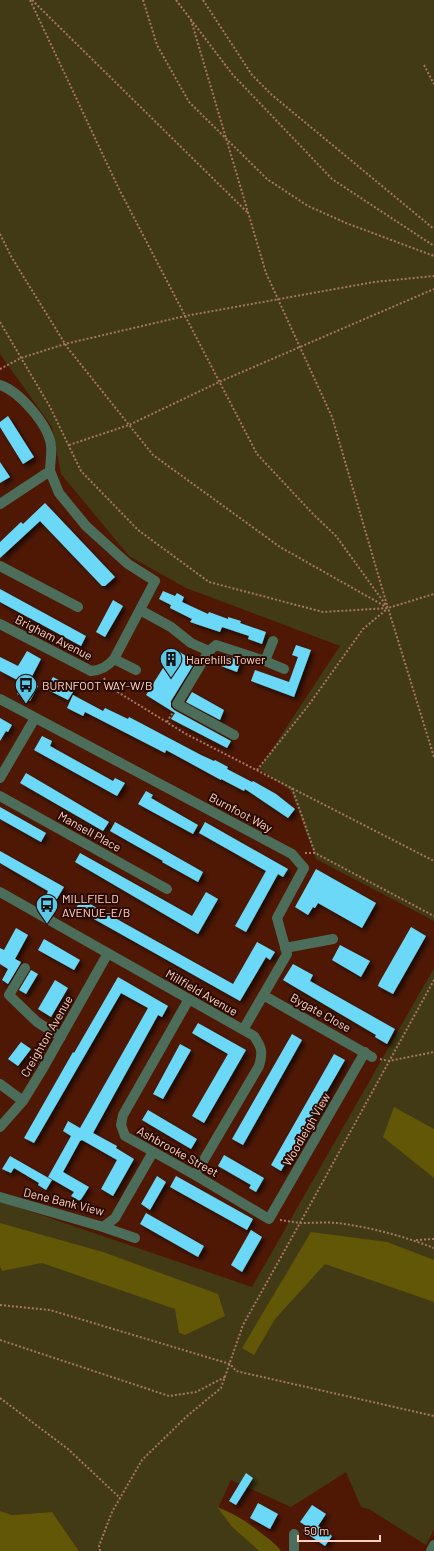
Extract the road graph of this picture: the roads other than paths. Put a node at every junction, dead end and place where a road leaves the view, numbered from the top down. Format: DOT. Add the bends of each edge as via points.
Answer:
graph roads {
  1 [pos="0,384"];
  2 [pos="50,471"];
  3 [pos="0,504"];
  4 [pos="0,566"];
  5 [pos="78,607"];
  6 [pos="140,610"];
  7 [pos="0,624"];
  8 [pos="273,641"];
  9 [pos="209,651"];
  10 [pos="114,659"];
  11 [pos="264,661"];
  12 [pos="284,668"];
  13 [pos="136,670"];
  14 [pos="0,699"];
  15 [pos="35,718"];
  16 [pos="234,735"];
  17 [pos="0,778"];
  18 [pos="0,796"];
  19 [pos="167,889"];
  20 [pos="0,892"];
  21 [pos="333,940"];
  22 [pos="285,948"];
  23 [pos="108,953"];
  24 [pos="25,968"];
  25 [pos="263,995"];
  26 [pos="189,999"];
  27 [pos="243,1030"];
  28 [pos="61,1037"];
  29 [pos="369,1054"];
  30 [pos="0,1084"];
  31 [pos="23,1101"];
  32 [pos="0,1127"];
  33 [pos="154,1152"];
  34 [pos="195,1175"];
  35 [pos="0,1197"];
  36 [pos="269,1219"];
  37 [pos="103,1227"];
  38 [pos="135,1238"];
  39 [pos="294,1534"];
  40 [pos="434,1545"];
  41 [pos="294,1551"];
  42 [pos="431,1551"];
  1 -- 2 [label="street" via="8,387 30,406 43,426 51,445"];
  2 -- 3 [label="street"];
  2 -- 6 [label="street, Brigham Avenue" via="59,493 86,526 128,564 155,581"];
  4 -- 5 [label="street"];
  6 -- 9 [label="street" via="171,627 191,643"];
  6 -- 10 [label="street, Brigham Avenue"];
  7 -- 10 [label="street, Brigham Avenue" via="91,671 100,670"];
  8 -- 11 [label="street"];
  9 -- 11 [label="street" via="216,645"];
  9 -- 16 [label="street" via="177,704"];
  10 -- 13 [label="street"];
  11 -- 12 [label="street"];
  14 -- 15 [label="street, Burnfoot Way"];
  15 -- 17 [label="street"];
  15 -- 22 [label="street, Burnfoot Way" via="292,854 304,868 277,918"];
  18 -- 19 [label="street, Mansell Place"];
  20 -- 23 [label="street, Millfield Avenue"];
  21 -- 22 [label="street"];
  22 -- 25 [label="street" via="287,954"];
  23 -- 26 [label="street, Millfield Avenue"];
  23 -- 28 [label="street, Creighton Avenue"];
  24 -- 28 [label="street" via="9,995 37,1022"];
  25 -- 27 [label="street"];
  25 -- 29 [label="street, Bygate Close"];
  26 -- 27 [label="street, Millfield Avenue"];
  26 -- 33 [label="street, Ashbrooke Street" via="123,1115 121,1125 125,1136"];
  27 -- 34 [label="street, Millfield Avenue" via="254,1036 260,1046 262,1055 259,1066"];
  28 -- 31 [label="street, Creighton Avenue"];
  29 -- 36 [label="street, Woodleigh View"];
  30 -- 31 [label="street"];
  31 -- 32 [label="street, Creighton Avenue"];
  33 -- 34 [label="street, Ashbrooke Street"];
  33 -- 37 [label="street, Dene Bank View" via="115,1218"];
  34 -- 36 [label="street, Ashbrooke Street"];
  35 -- 37 [label="street, Dene Bank View"];
  37 -- 38 [label="street"];
  39 -- 41 [label="street"];
  40 -- 42 [label="street"];
}
